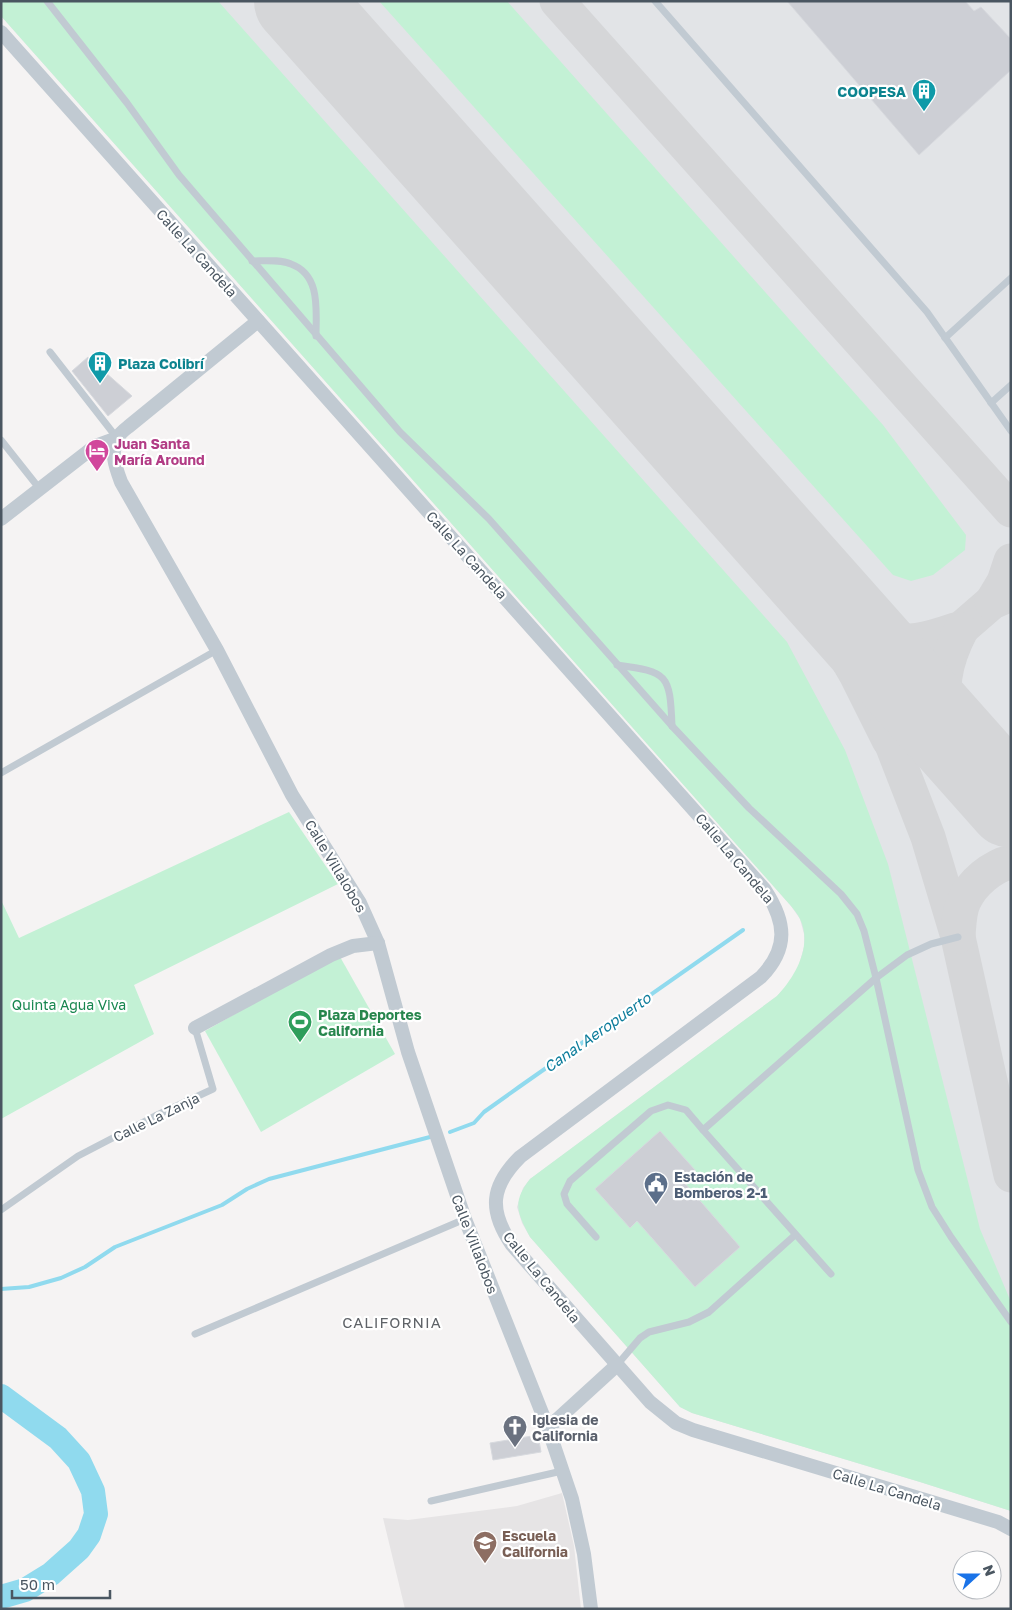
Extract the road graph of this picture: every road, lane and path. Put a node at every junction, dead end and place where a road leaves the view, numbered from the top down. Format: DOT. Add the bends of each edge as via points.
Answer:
graph roads {
  1 [pos="47,1"];
  2 [pos="655,1"];
  3 [pos="1,32"];
  4 [pos="252,261"];
  5 [pos="1011,278"];
  6 [pos="258,321"];
  7 [pos="316,336"];
  8 [pos="944,338"];
  9 [pos="50,352"];
  10 [pos="1011,385"];
  11 [pos="991,403"];
  12 [pos="1011,431"];
  13 [pos="117,438"];
  14 [pos="1,440"];
  15 [pos="39,488"];
  16 [pos="1,519"];
  17 [pos="217,650"];
  18 [pos="617,665"];
  19 [pos="672,726"];
  20 [pos="1,773"];
  21 [pos="958,937"];
  22 [pos="378,943"];
  23 [pos="876,978"];
  24 [pos="195,1028"];
  25 [pos="704,1130"];
  26 [pos="1,1210"];
  27 [pos="465,1219"];
  28 [pos="795,1235"];
  29 [pos="596,1237"];
  30 [pos="830,1274"];
  31 [pos="1011,1322"];
  32 [pos="195,1334"];
  33 [pos="616,1365"];
  34 [pos="548,1428"];
  35 [pos="562,1471"];
  36 [pos="431,1500"];
  37 [pos="1011,1528"];
  38 [pos="591,1609"];
  1 -- 4 [label="lane" via="179,174"];
  2 -- 8 [label="lane" via="906,288"];
  3 -- 6 [label="street, Calle La Candela"];
  4 -- 7 [label="lane"];
  4 -- 7 [label="lane" via="290,263 305,272 314,286"];
  5 -- 8 [label="lane"];
  6 -- 13 [label="street"];
  6 -- 33 [label="street, Calle La Candela" via="775,905 782,933 770,968 520,1157 502,1179 497,1192 498,1220 504,1234"];
  7 -- 18 [label="lane" via="400,432 489,519"];
  8 -- 11 [label="lane"];
  9 -- 13 [label="lane"];
  10 -- 11 [label="lane"];
  11 -- 12 [label="lane"];
  13 -- 15 [label="street" via="95,446"];
  13 -- 17 [label="street, Calle Villalobos" via="114,463 121,482"];
  14 -- 15 [label="lane"];
  15 -- 16 [label="street"];
  17 -- 20 [label="lane"];
  17 -- 22 [label="street, Calle Villalobos" via="292,795 360,903"];
  18 -- 19 [label="lane"];
  18 -- 19 [label="lane" via="646,669 662,676 668,687"];
  19 -- 23 [label="lane" via="749,808 841,894 857,914"];
  21 -- 23 [label="lane" via="906,955"];
  22 -- 24 [label="street, Calle La Zanja" via="353,946 331,955"];
  22 -- 27 [label="street, Calle Villalobos" via="408,1052"];
  23 -- 25 [label="lane"];
  23 -- 31 [label="lane" via="918,1170 932,1207"];
  24 -- 26 [label="lane, Calle La Zanja" via="213,1089 78,1156"];
  25 -- 28 [label="lane"];
  25 -- 29 [label="lane" via="686,1110 668,1105 651,1111 570,1181 564,1194 567,1204"];
  27 -- 32 [label="lane"];
  27 -- 34 [label="street, Calle Villalobos"];
  28 -- 30 [label="lane"];
  28 -- 33 [label="lane" via="709,1312 689,1322 649,1332"];
  33 -- 34 [label="street"];
  33 -- 37 [label="street, Calle La Candela" via="662,1413 676,1423"];
  34 -- 35 [label="street, Calle Villalobos"];
  35 -- 36 [label="lane"];
  35 -- 38 [label="street, Calle Villalobos" via="579,1527"];
}
